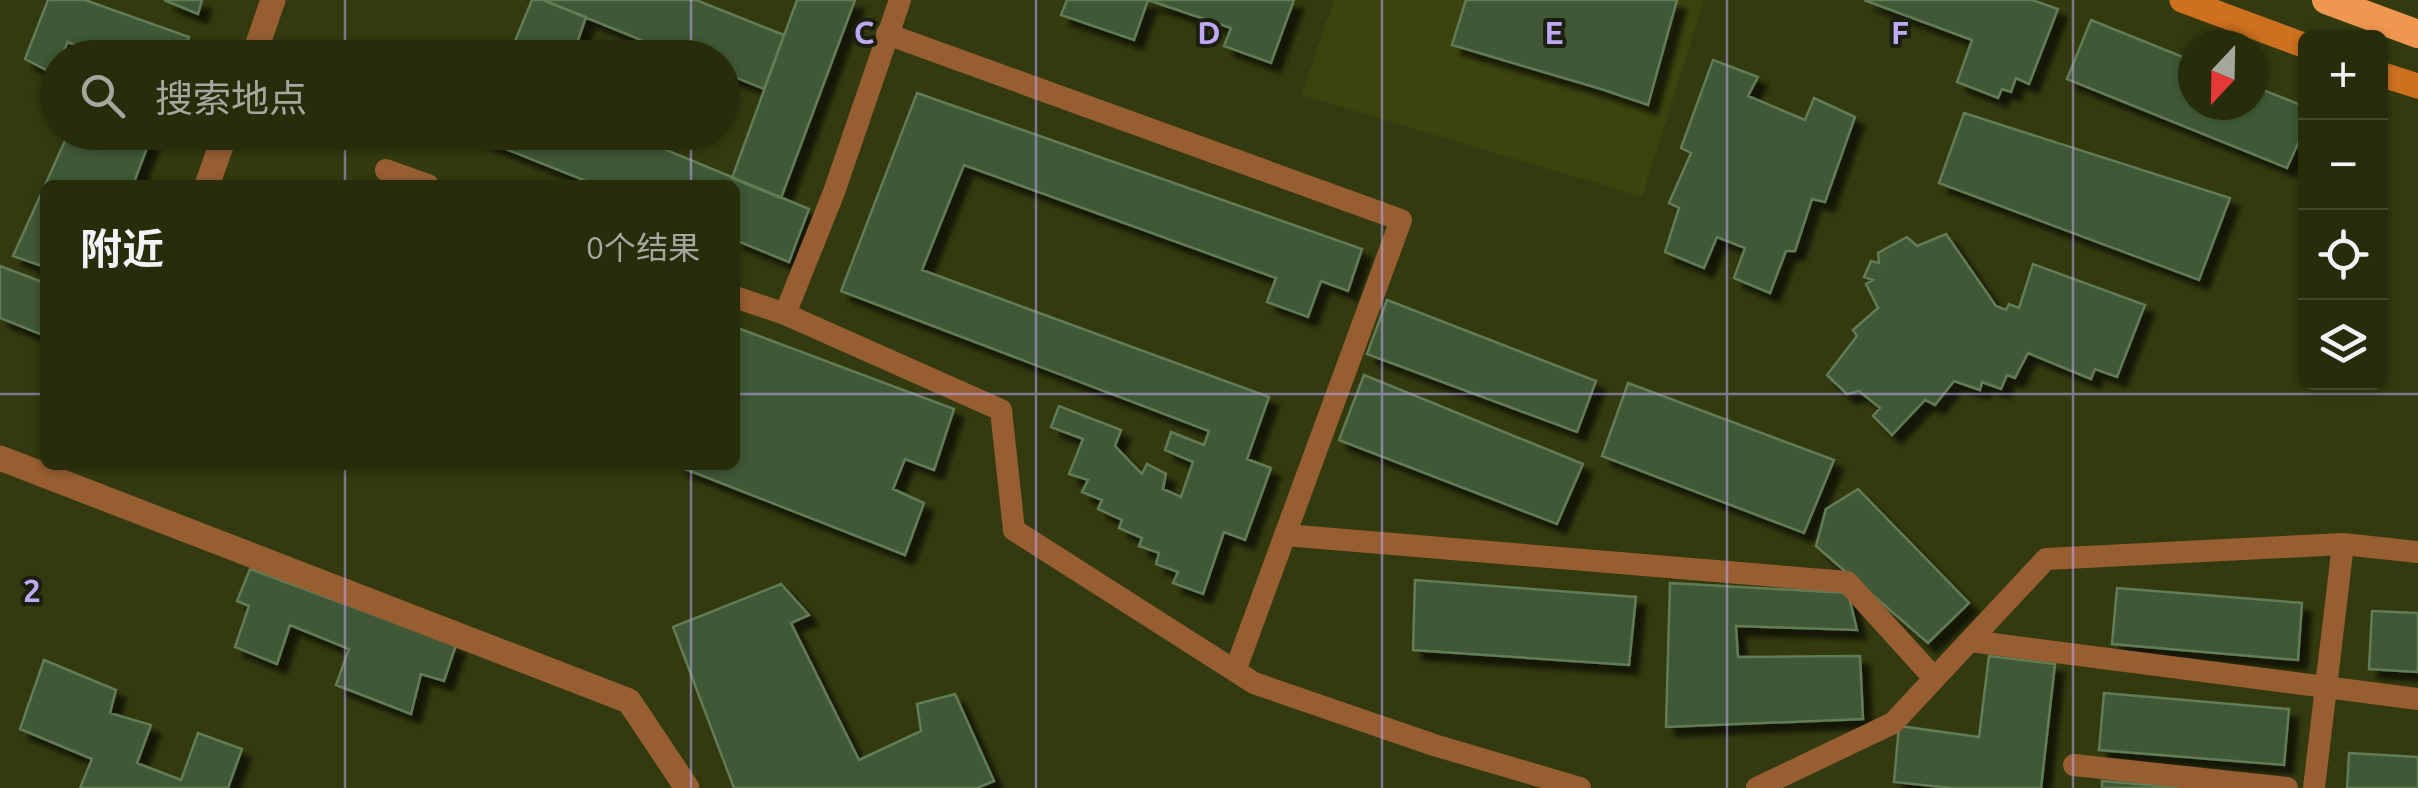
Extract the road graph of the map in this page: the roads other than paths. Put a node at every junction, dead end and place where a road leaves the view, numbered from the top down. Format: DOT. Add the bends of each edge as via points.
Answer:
graph roads {
  1 [pos="273,0"];
  2 [pos="900,0"];
  3 [pos="2182,0"];
  4 [pos="2326,0"];
  5 [pos="888,34"];
  6 [pos="2418,34"];
  7 [pos="259,40"];
  8 [pos="2298,43"];
  9 [pos="2388,77"];
  10 [pos="2418,86"];
  11 [pos="220,150"];
  12 [pos="386,170"];
  13 [pos="209,180"];
  14 [pos="414,180"];
  15 [pos="740,299"];
  16 [pos="785,314"];
  17 [pos="0,458"];
  18 [pos="1285,535"];
  19 [pos="2343,544"];
  20 [pos="2418,552"];
  21 [pos="1970,641"];
  22 [pos="1235,671"];
  23 [pos="1934,678"];
  24 [pos="2326,687"];
  25 [pos="2418,699"];
  26 [pos="2074,765"];
  27 [pos="687,788"];
  28 [pos="1580,788"];
  29 [pos="1757,788"];
  30 [pos="2286,788"];
  31 [pos="2314,788"];
  1 -- 7 [label="street"];
  2 -- 5 [label="lane"];
  3 -- 8 [label="main road"];
  4 -- 6 [label="highway"];
  5 -- 16 [label="lane"];
  5 -- 18 [label="lane" via="1400,220"];
  9 -- 10 [label="main road"];
  11 -- 13 [label="street"];
  12 -- 14 [label="lane"];
  15 -- 16 [label="lane"];
  16 -- 22 [label="lane" via="1001,410 1014,530"];
  17 -- 27 [label="street" via="629,701"];
  18 -- 22 [label="lane"];
  18 -- 23 [label="lane" via="1846,582"];
  19 -- 20 [label="lane"];
  19 -- 21 [label="lane" via="2046,559"];
  19 -- 24 [label="lane"];
  21 -- 23 [label="lane"];
  21 -- 24 [label="lane"];
  22 -- 28 [label="lane" via="1434,745"];
  23 -- 29 [label="lane" via="1893,723"];
  24 -- 25 [label="lane"];
  24 -- 31 [label="lane"];
  26 -- 30 [label="lane"];
}
